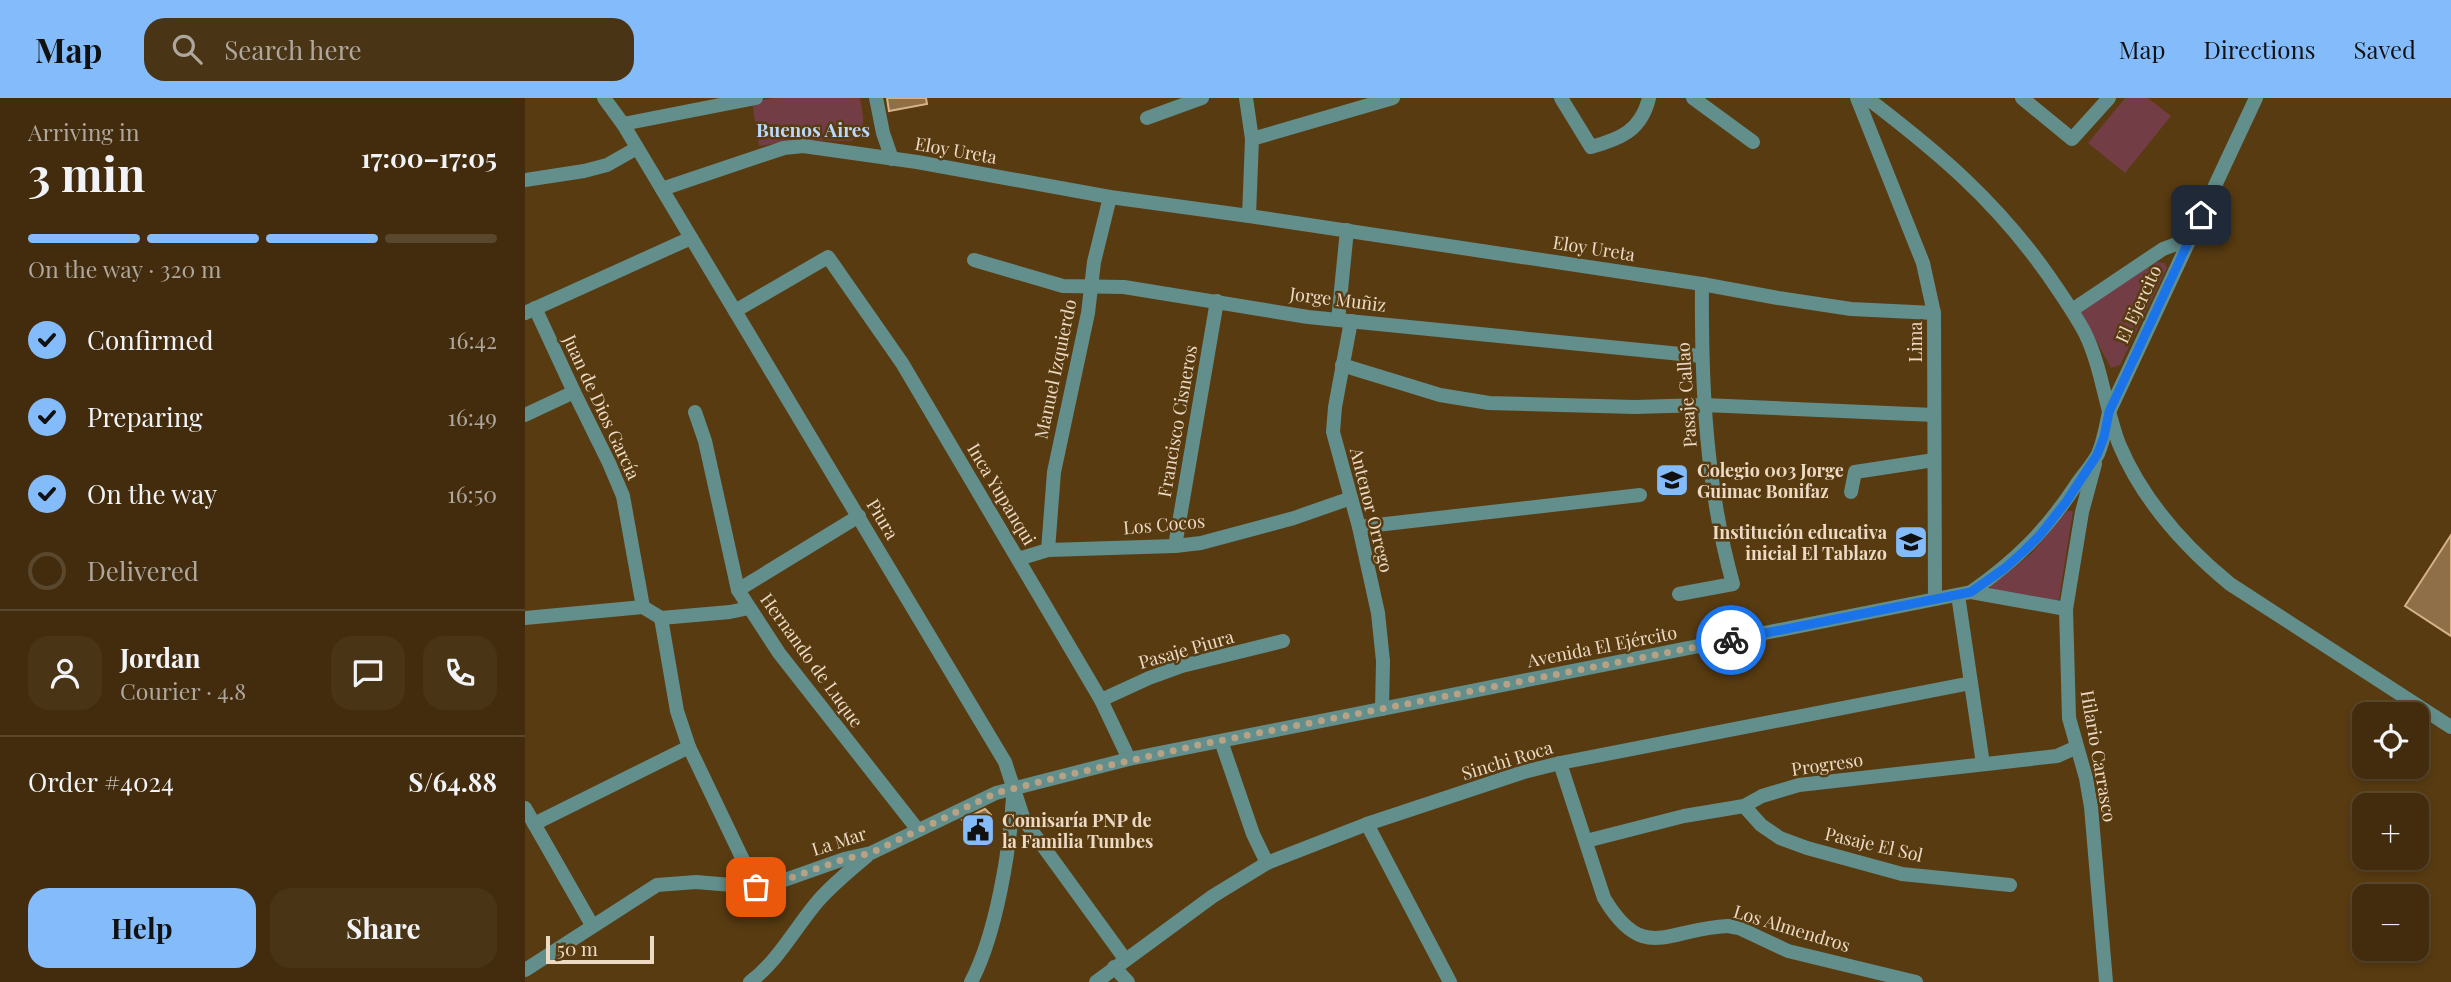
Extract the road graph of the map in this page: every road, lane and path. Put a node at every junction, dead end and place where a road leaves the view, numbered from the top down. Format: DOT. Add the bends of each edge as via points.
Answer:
graph roads {
  1 [pos="604,98"];
  2 [pos="757,98"];
  3 [pos="876,98"];
  4 [pos="1202,98"];
  5 [pos="1246,98"];
  6 [pos="1393,98"];
  7 [pos="1561,98"];
  8 [pos="1649,98"];
  9 [pos="1693,98"];
  10 [pos="1857,98"];
  11 [pos="1867,98"];
  12 [pos="2022,98"];
  13 [pos="2109,98"];
  14 [pos="2256,98"];
  15 [pos="1147,118"];
  16 [pos="623,124"];
  17 [pos="1252,139"];
  18 [pos="1753,142"];
  19 [pos="637,148"];
  20 [pos="892,159"];
  21 [pos="525,180"];
  22 [pos="662,189"];
  23 [pos="1110,197"];
  24 [pos="1249,216"];
  25 [pos="1346,230"];
  26 [pos="691,238"];
  27 [pos="2190,239"];
  28 [pos="974,260"];
  29 [pos="1702,284"];
  30 [pos="1091,288"];
  31 [pos="1217,301"];
  32 [pos="530,310"];
  33 [pos="2073,310"];
  34 [pos="735,311"];
  35 [pos="1934,313"];
  36 [pos="1344,320"];
  37 [pos="1701,356"];
  38 [pos="1342,365"];
  39 [pos="574,393"];
  40 [pos="1704,405"];
  41 [pos="695,412"];
  42 [pos="2109,412"];
  43 [pos="525,415"];
  44 [pos="1934,415"];
  45 [pos="2097,455"];
  46 [pos="1934,460"];
  47 [pos="1851,492"];
  48 [pos="1640,495"];
  49 [pos="1351,498"];
  50 [pos="859,516"];
  51 [pos="1359,527"];
  52 [pos="1175,547"];
  53 [pos="1048,550"];
  54 [pos="1018,559"];
  55 [pos="738,590"];
  56 [pos="1964,593"];
  57 [pos="1679,594"];
  58 [pos="1935,599"];
  59 [pos="643,607"];
  60 [pos="749,608"];
  61 [pos="2066,610"];
  62 [pos="525,618"];
  63 [pos="661,618"];
  64 [pos="1283,641"];
  65 [pos="1971,683"];
  66 [pos="1101,700"];
  67 [pos="1382,709"];
  68 [pos="2451,727"];
  69 [pos="1221,741"];
  70 [pos="689,747"];
  71 [pos="2077,747"];
  72 [pos="1129,759"];
  73 [pos="1560,763"];
  74 [pos="1983,764"];
  75 [pos="1013,789"];
  76 [pos="1744,806"];
  77 [pos="525,808"];
  78 [pos="534,824"];
  79 [pos="1367,824"];
  80 [pos="918,830"];
  81 [pos="1586,841"];
  82 [pos="871,853"];
  83 [pos="1267,863"];
  84 [pos="2010,885"];
  85 [pos="756,887"];
  86 [pos="592,925"];
  87 [pos="1120,963"];
  88 [pos="525,970"];
  89 [pos="750,982"];
  90 [pos="971,982"];
  91 [pos="1096,982"];
  92 [pos="1128,982"];
  93 [pos="1450,982"];
  94 [pos="1916,982"];
  95 [pos="2106,982"];
  1 -- 16 [label="street, Piura"];
  2 -- 16 [label="street"];
  3 -- 20 [label="street"];
  4 -- 15 [label="street"];
  5 -- 17 [label="street"];
  6 -- 17 [label="street"];
  7 -- 8 [label="street" via="1591,147 1631,130"];
  9 -- 18 [label="street"];
  10 -- 35 [label="street, Lima" via="1923,263"];
  11 -- 33 [label="street" via="1930,146 1990,202"];
  12 -- 13 [label="street" via="2072,139"];
  14 -- 27 [label="street, El Ejercito"];
  16 -- 19 [label="street, Piura"];
  17 -- 24 [label="street"];
  19 -- 21 [label="street" via="607,165"];
  19 -- 22 [label="street, Piura"];
  20 -- 22 [label="street, Eloy Ureta" via="803,146 784,148"];
  20 -- 23 [label="street, Eloy Ureta"];
  22 -- 26 [label="street, Piura"];
  23 -- 24 [label="street, Eloy Ureta"];
  23 -- 30 [label="street, Manuel Izquierdo"];
  24 -- 25 [label="street, Eloy Ureta"];
  25 -- 29 [label="street, Eloy Ureta"];
  25 -- 36 [label="street, Antenor Orrego"];
  26 -- 32 [label="street"];
  26 -- 34 [label="street, Piura"];
  27 -- 33 [label="street" via="2162,248"];
  27 -- 42 [label="street, El Ejercito"];
  28 -- 30 [label="street, Jorge Muñiz" via="1063,286"];
  29 -- 35 [label="street, Eloy Ureta" via="1851,309"];
  29 -- 37 [label="street, Pasaje Callao"];
  30 -- 31 [label="street, Jorge Muñiz" via="1124,287"];
  30 -- 53 [label="street, Manuel Izquierdo" via="1054,472"];
  31 -- 36 [label="street, Jorge Muñiz"];
  31 -- 52 [label="street, Francisco Cisneros"];
  32 -- 39 [label="street, Juan de Dios García"];
  33 -- 42 [label="street" via="2099,368"];
  34 -- 50 [label="street, Piura"];
  34 -- 54 [label="street, Inca Yupanqui" via="828,257 902,363"];
  35 -- 44 [label="street, Lima"];
  36 -- 37 [label="street, Jorge Muñiz"];
  36 -- 38 [label="street, Antenor Orrego"];
  37 -- 40 [label="street, Pasaje Callao"];
  38 -- 40 [label="street" via="1440,395 1489,403"];
  38 -- 49 [label="street, Antenor Orrego" via="1333,432"];
  39 -- 43 [label="street"];
  39 -- 59 [label="street, Juan de Dios García" via="623,496"];
  40 -- 44 [label="street"];
  40 -- 57 [label="street, Pasaje Callao" via="1733,584"];
  41 -- 55 [label="street, Hernando de Luque"];
  42 -- 45 [label="street, Avenida El Ejército"];
  42 -- 68 [label="street" via="2134,472 2158,510 2204,563 2271,612"];
  44 -- 46 [label="street, Lima"];
  45 -- 56 [label="street, Avenida El Ejército" via="2040,535 2005,568"];
  45 -- 61 [label="street, Hilario Carrasco"];
  46 -- 47 [label="street" via="1855,472"];
  46 -- 58 [label="street, Lima"];
  48 -- 51 [label="street"];
  49 -- 51 [label="street, Antenor Orrego"];
  49 -- 52 [label="street, Los Cocos" via="1244,533"];
  50 -- 55 [label="street"];
  50 -- 75 [label="street, Piura" via="1005,762"];
  51 -- 67 [label="street, Antenor Orrego" via="1378,613"];
  52 -- 53 [label="street, Los Cocos"];
  53 -- 54 [label="street, Los Cocos"];
  54 -- 66 [label="street, Inca Yupanqui"];
  55 -- 60 [label="street, Hernando de Luque"];
  56 -- 58 [label="street, Avenida El Ejército"];
  56 -- 61 [label="street"];
  56 -- 65 [label="street"];
  58 -- 67 [label="street, Avenida El Ejército"];
  59 -- 62 [label="street"];
  59 -- 63 [label="street"];
  60 -- 63 [label="street"];
  60 -- 80 [label="street, Hernando de Luque"];
  61 -- 71 [label="street, Hilario Carrasco" via="2069,718"];
  63 -- 70 [label="street" via="677,711"];
  64 -- 66 [label="street, Pasaje Piura" via="1182,666"];
  65 -- 73 [label="street, Sinchi Roca"];
  65 -- 74 [label="street"];
  66 -- 72 [label="street, Inca Yupanqui"];
  67 -- 69 [label="street, Avenida El Ejército"];
  69 -- 72 [label="street, Avenida El Ejército"];
  69 -- 83 [label="street" via="1252,834"];
  70 -- 78 [label="street"];
  70 -- 85 [label="street"];
  71 -- 74 [label="street, Progreso" via="2057,756"];
  71 -- 95 [label="street, Hilario Carrasco" via="2091,807"];
  72 -- 75 [label="street, Avenida El Ejército"];
  73 -- 79 [label="street, Sinchi Roca"];
  73 -- 81 [label="street, Los Almendros"];
  74 -- 76 [label="street, Progreso" via="1800,785"];
  75 -- 80 [label="street, La Mar" via="976,801"];
  75 -- 87 [label="street, Piura" via="1024,820"];
  75 -- 90 [label="street" via="1011,835 991,928"];
  76 -- 81 [label="street, Progreso"];
  76 -- 84 [label="street, Pasaje El Sol" via="1780,838 1807,848 1902,874"];
  77 -- 78 [label="street"];
  78 -- 86 [label="street"];
  79 -- 83 [label="street, Sinchi Roca"];
  79 -- 93 [label="street"];
  80 -- 82 [label="street, La Mar"];
  81 -- 94 [label="street, Los Almendros" via="1604,898 1635,934 1654,938 1728,926 1788,951"];
  82 -- 85 [label="street, La Mar"];
  82 -- 89 [label="street" via="825,894 776,958"];
  83 -- 87 [label="street, Sinchi Roca"];
  85 -- 86 [label="street, La Mar" via="696,882 657,885"];
  86 -- 88 [label="street, La Mar"];
  87 -- 91 [label="street, Sinchi Roca"];
  87 -- 92 [label="street, Piura"];
}
